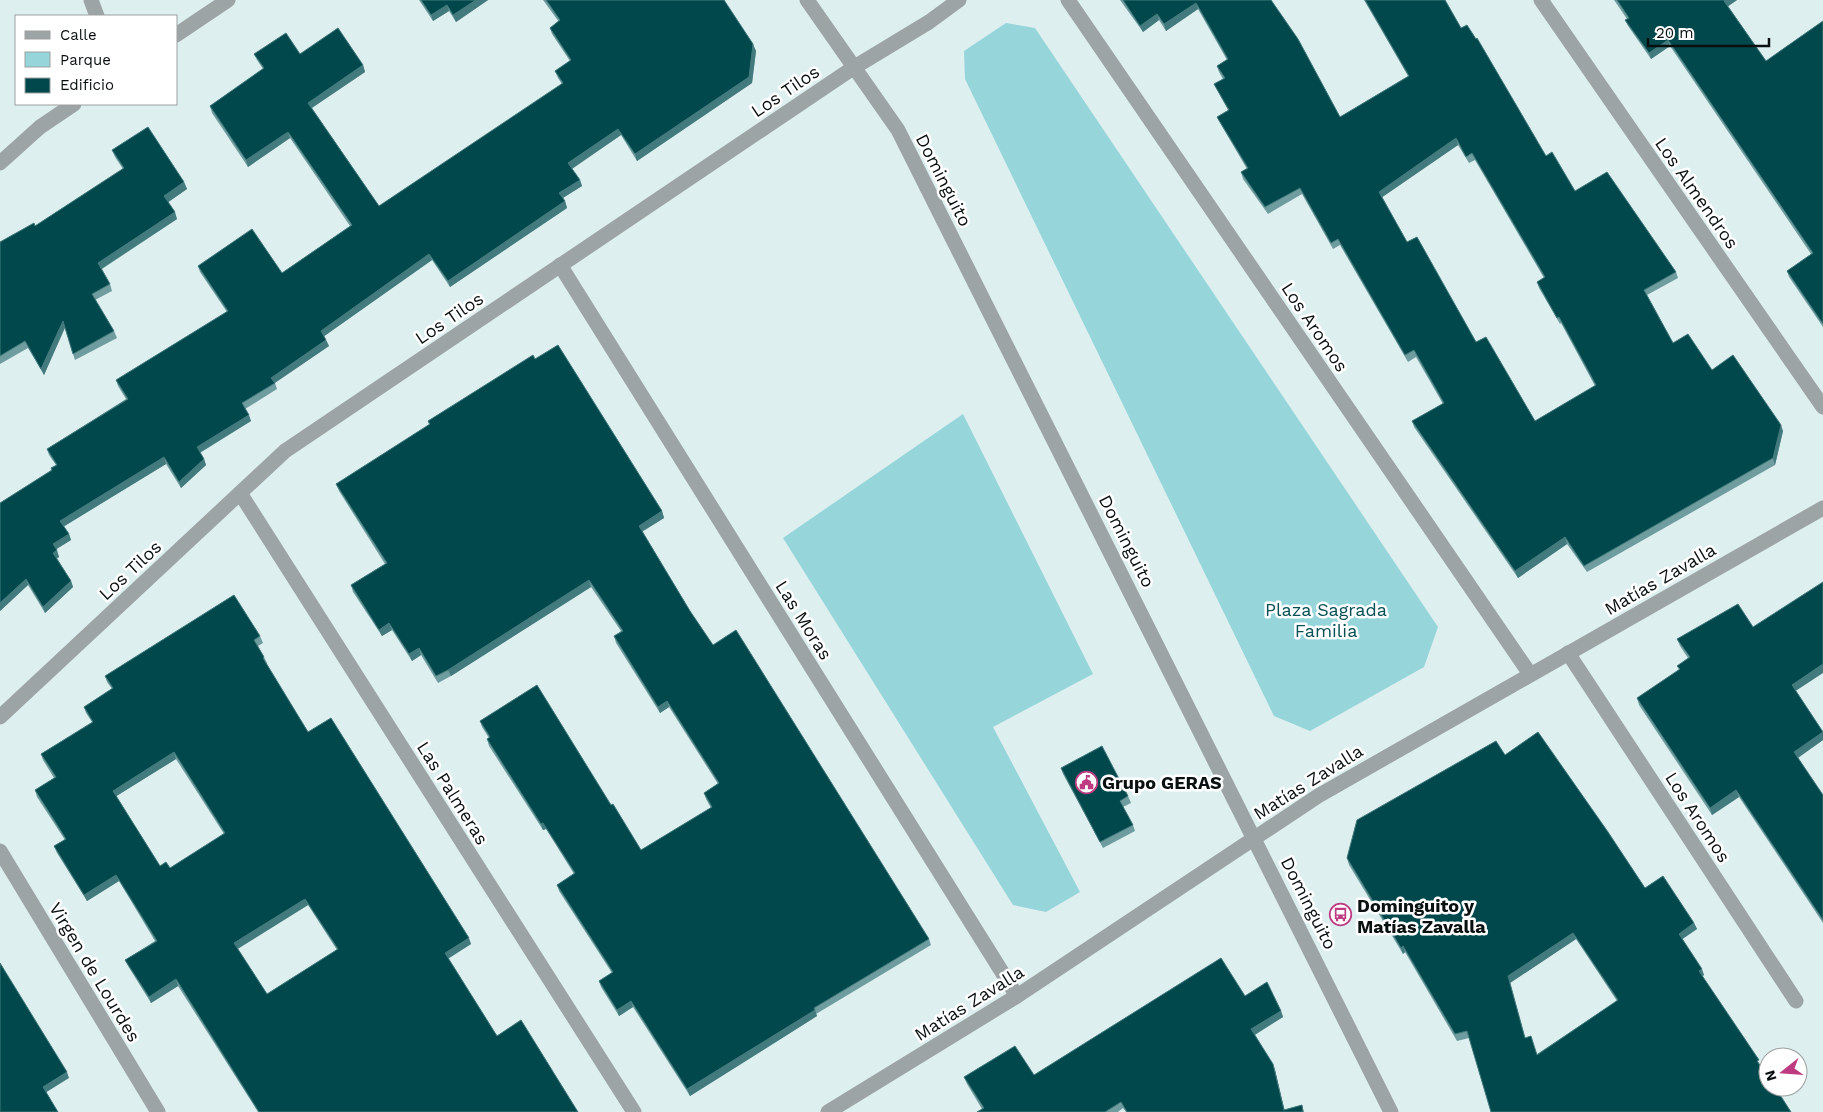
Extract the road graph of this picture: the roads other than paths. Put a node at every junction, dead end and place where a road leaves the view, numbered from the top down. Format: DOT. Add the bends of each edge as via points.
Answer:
graph roads {
  1 [pos="91,0"];
  2 [pos="228,0"];
  3 [pos="808,0"];
  4 [pos="959,0"];
  5 [pos="1068,0"];
  6 [pos="1541,0"];
  7 [pos="97,15"];
  8 [pos="178,34"];
  9 [pos="853,68"];
  10 [pos="73,105"];
  11 [pos="0,163"];
  12 [pos="560,265"];
  13 [pos="1823,407"];
  14 [pos="240,493"];
  15 [pos="1823,508"];
  16 [pos="1568,652"];
  17 [pos="1530,674"];
  18 [pos="0,717"];
  19 [pos="1255,837"];
  20 [pos="0,851"];
  21 [pos="1017,996"];
  22 [pos="1796,1002"];
  23 [pos="158,1112"];
  24 [pos="634,1112"];
  25 [pos="828,1112"];
  26 [pos="1391,1112"];
  1 -- 7 [label="street"];
  2 -- 8 [label="street"];
  3 -- 9 [label="street, Dominguito"];
  4 -- 9 [label="street, Los Tilos"];
  5 -- 17 [label="street, Los Aromos"];
  6 -- 13 [label="street, Los Almendros"];
  9 -- 12 [label="street, Los Tilos"];
  9 -- 19 [label="street, Dominguito" via="898,130"];
  10 -- 11 [label="street" via="40,127"];
  12 -- 14 [label="street, Los Tilos" via="285,451"];
  12 -- 21 [label="street, Las Moras"];
  14 -- 18 [label="street, Los Tilos"];
  14 -- 24 [label="street, Las Palmeras"];
  15 -- 16 [label="street, Matías Zavalla"];
  16 -- 17 [label="street, Matías Zavalla"];
  16 -- 22 [label="street, Los Aromos"];
  17 -- 19 [label="street, Matías Zavalla" via="1318,796"];
  19 -- 21 [label="street, Matías Zavalla"];
  19 -- 26 [label="street, Dominguito"];
  20 -- 23 [label="street, Virgen de Lourdes"];
  21 -- 25 [label="street, Matías Zavalla"];
}
